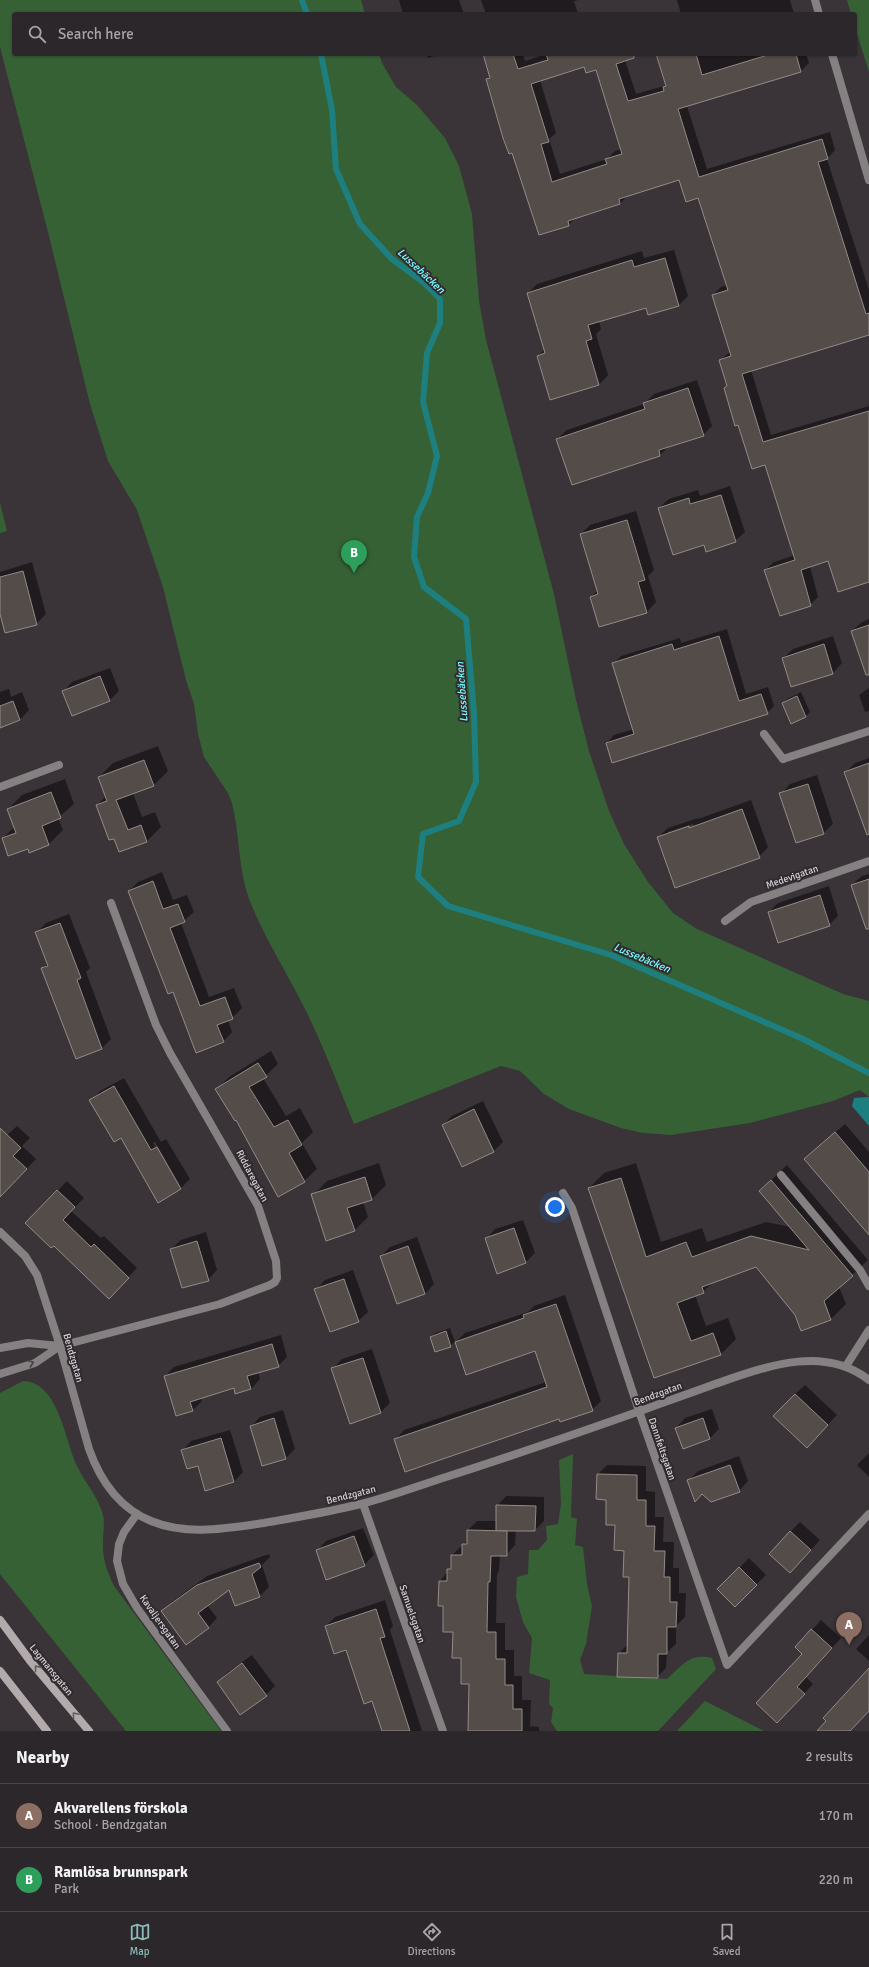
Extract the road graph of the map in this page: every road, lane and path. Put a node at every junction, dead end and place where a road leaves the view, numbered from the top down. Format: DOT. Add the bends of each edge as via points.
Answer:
graph roads {
  1 [pos="815,0"];
  2 [pos="818,12"];
  3 [pos="833,56"];
  4 [pos="869,180"];
  5 [pos="869,731"];
  6 [pos="764,734"];
  7 [pos="59,765"];
  8 [pos="0,787"];
  9 [pos="869,861"];
  10 [pos="111,903"];
  11 [pos="725,921"];
  12 [pos="781,1175"];
  13 [pos="563,1194"];
  14 [pos="0,1232"];
  15 [pos="869,1286"];
  16 [pos="869,1330"];
  17 [pos="60,1346"];
  18 [pos="0,1348"];
  19 [pos="846,1366"];
  20 [pos="0,1374"];
  21 [pos="869,1380"];
  22 [pos="638,1411"];
  23 [pos="363,1504"];
  24 [pos="136,1514"];
  25 [pos="869,1514"];
  26 [pos="0,1620"];
  27 [pos="0,1671"];
  28 [pos="47,1731"];
  29 [pos="89,1731"];
  30 [pos="227,1731"];
  31 [pos="443,1731"];
  1 -- 2 [label="street"];
  3 -- 4 [label="street"];
  5 -- 6 [label="street" via="783,759"];
  7 -- 8 [label="street"];
  9 -- 11 [label="street, Medevigatan" via="751,902"];
  10 -- 17 [label="street, Riddaregatan" via="156,1025 170,1054 258,1206 276,1261 277,1278 270,1285 220,1304"];
  12 -- 15 [label="street" via="860,1270"];
  13 -- 22 [label="street, Dannfeltsgatan" via="572,1208"];
  14 -- 17 [label="street, Bendzgatan" via="25,1256 37,1275"];
  16 -- 19 [label="street"];
  17 -- 18 [label="street, Riddaregatan" via="28,1343"];
  20 -- 17 [label="street, Riddaregatan, one-way" via="35,1363"];
  17 -- 24 [label="street, Bendzgatan" via="95,1467 120,1501"];
  19 -- 21 [label="street, Bendzgatan"];
  19 -- 22 [label="street, Bendzgatan" via="822,1360 772,1366"];
  22 -- 23 [label="street, Bendzgatan"];
  22 -- 25 [label="street, Dannfeltsgatan" via="727,1665"];
  23 -- 24 [label="street, Bendzgatan" via="289,1519 205,1530 168,1526"];
  23 -- 31 [label="street, Samuelsgatan"];
  24 -- 30 [label="street, Kavaljersgatan" via="119,1544 117,1561 123,1584 137,1608"];
  29 -- 26 [label="main road, Lagmansgatan, one-way" via="31,1662"];
  27 -- 28 [label="main road"];
}
